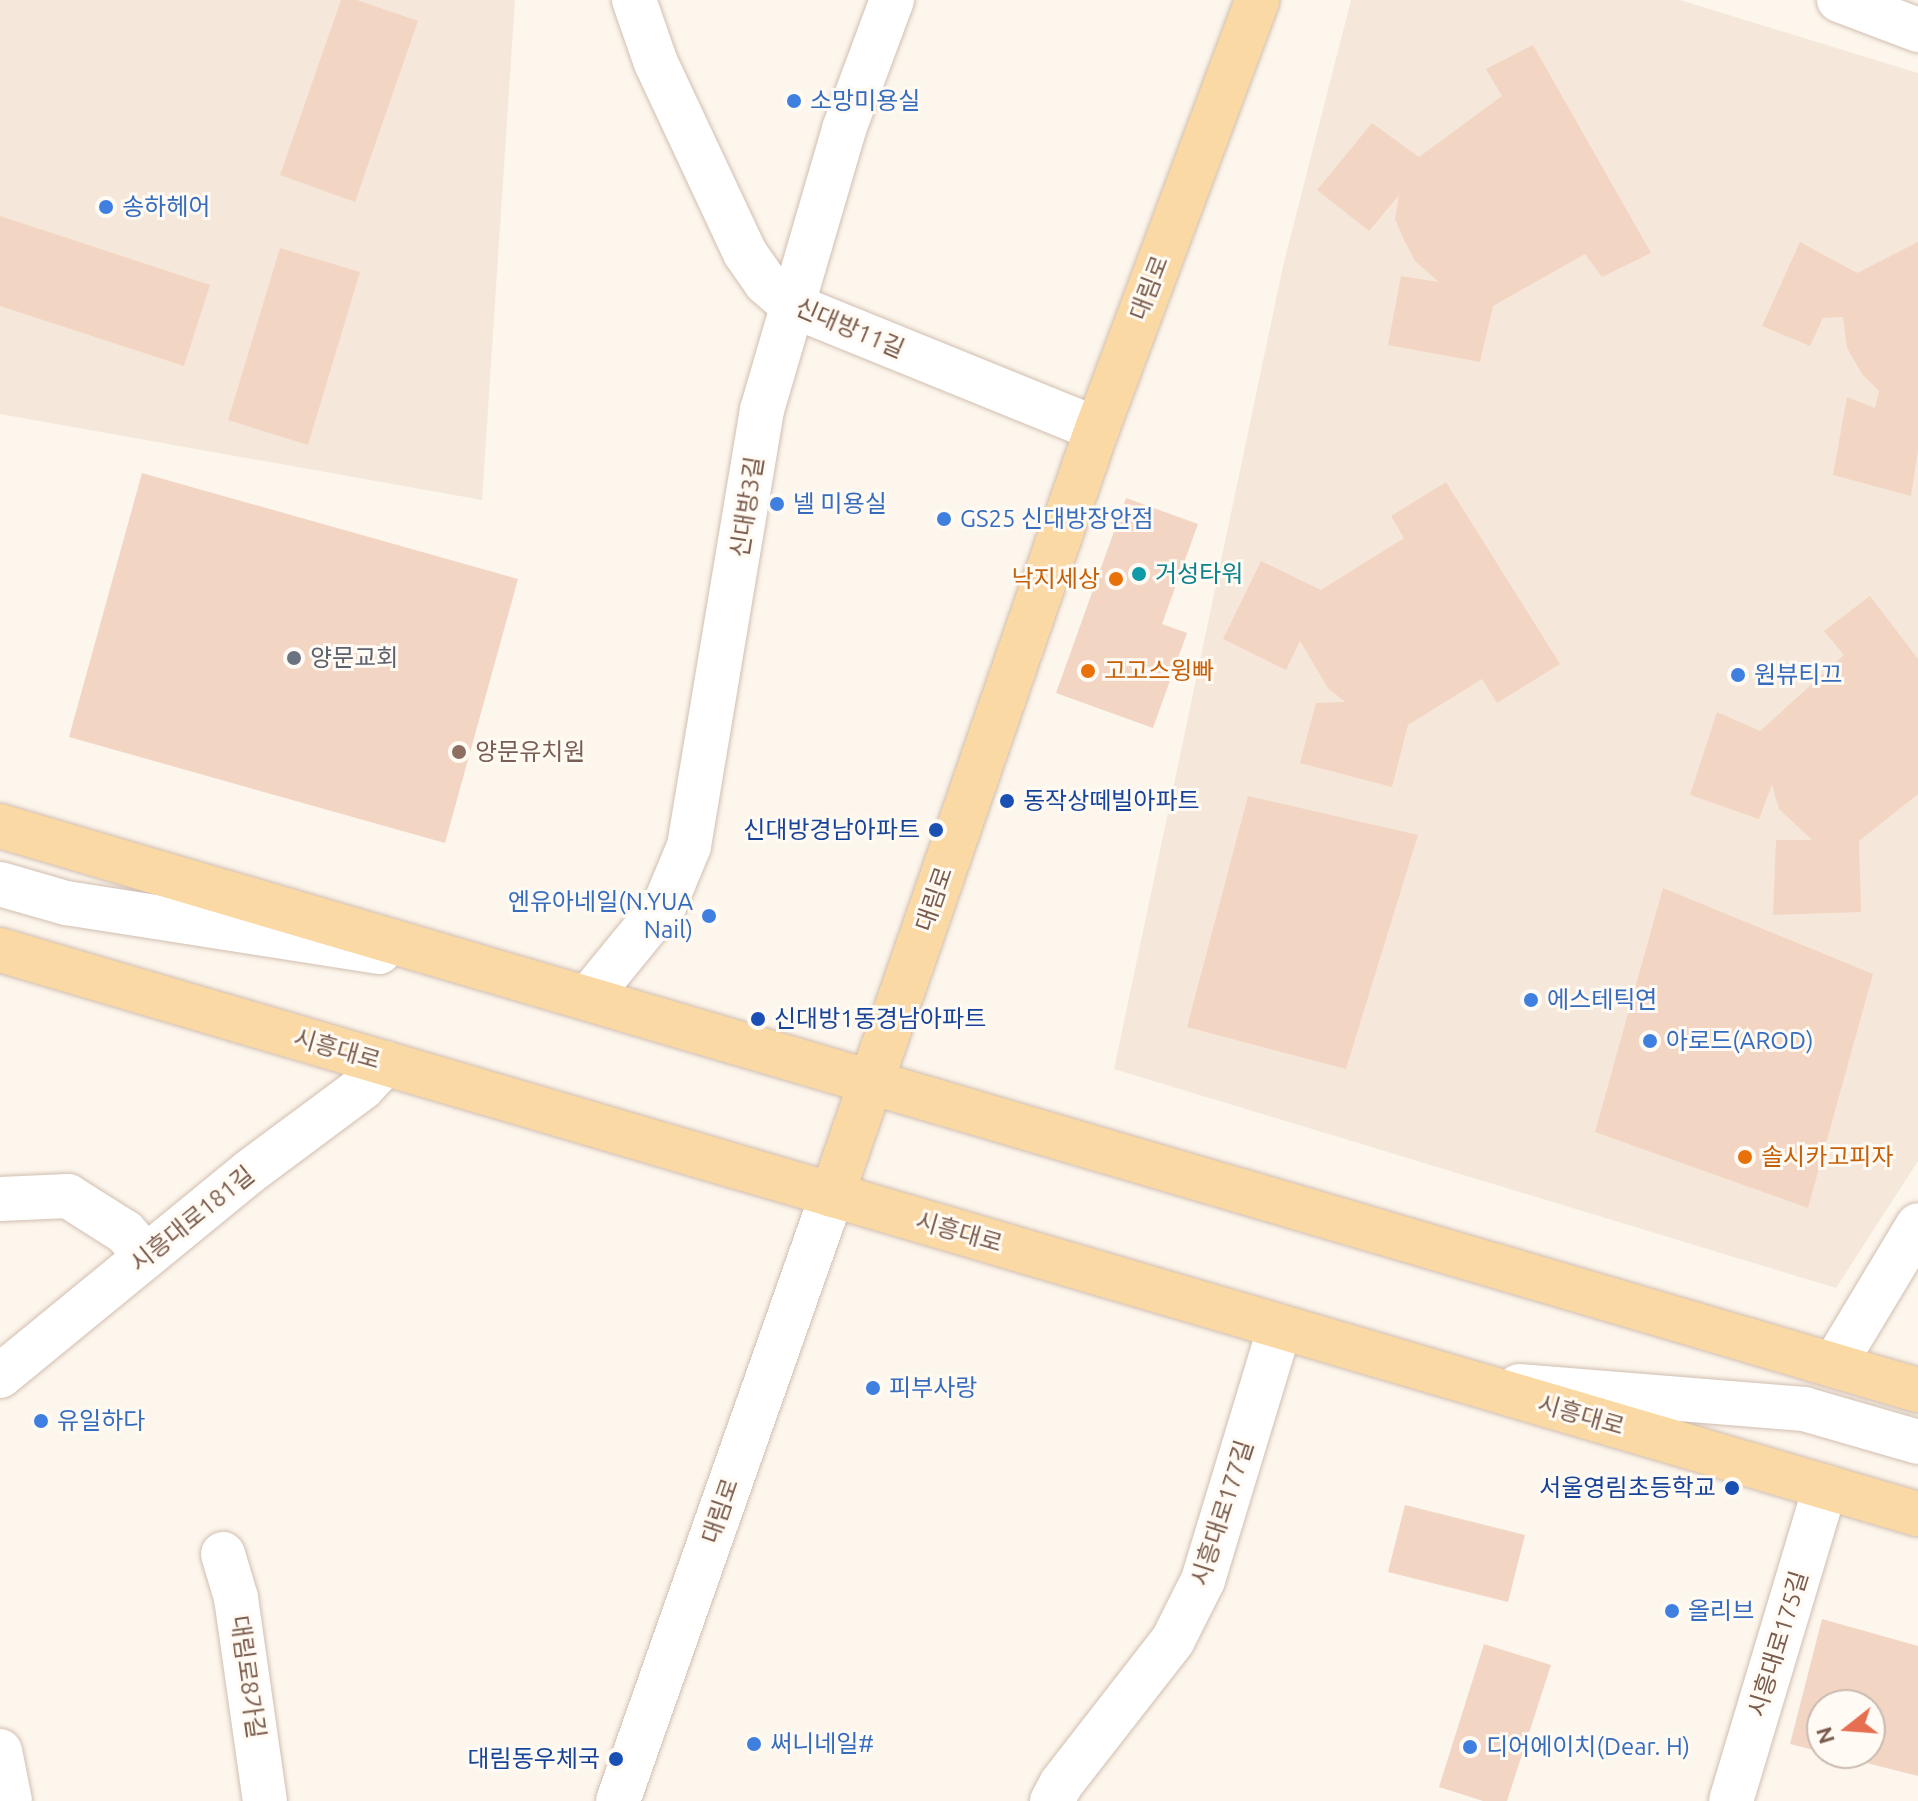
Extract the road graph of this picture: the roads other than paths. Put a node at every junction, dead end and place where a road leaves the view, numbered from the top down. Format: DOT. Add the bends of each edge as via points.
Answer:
graph roads {
  1 [pos="634,0"];
  2 [pos="892,0"];
  3 [pos="1257,0"];
  4 [pos="1839,0"];
  5 [pos="1918,30"];
  6 [pos="791,305"];
  7 [pos="1097,429"];
  8 [pos="0,826"];
  9 [pos="0,884"];
  10 [pos="0,950"];
  11 [pos="488,969"];
  12 [pos="588,998"];
  13 [pos="385,1063"];
  14 [pos="871,1082"];
  15 [pos="832,1195"];
  16 [pos="0,1199"];
  17 [pos="1918,1225"];
  18 [pos="146,1256"];
  19 [pos="1280,1327"];
  20 [pos="1834,1365"];
  21 [pos="0,1376"];
  22 [pos="1469,1382"];
  23 [pos="1918,1390"];
  24 [pos="1918,1442"];
  25 [pos="1825,1487"];
  26 [pos="1918,1514"];
  27 [pos="223,1554"];
  28 [pos="0,1751"];
  29 [pos="10,1801"];
  30 [pos="265,1801"];
  31 [pos="618,1801"];
  32 [pos="1052,1801"];
  33 [pos="1731,1801"];
  1 -- 6 [label="street, 신대방11길" via="656,63 745,253 766,283"];
  2 -- 6 [label="street, 신대방3길" via="844,129"];
  3 -- 7 [label="main road, 대림로"];
  4 -- 5 [label="street"];
  6 -- 7 [label="street, 신대방11길"];
  6 -- 12 [label="street, 신대방3길" via="762,410 689,846 665,904"];
  7 -- 14 [label="main road, 대림로"];
  8 -- 11 [label="main road"];
  9 -- 11 [label="street" via="66,903"];
  10 -- 13 [label="main road, 시흥대로"];
  11 -- 12 [label="main road"];
  12 -- 14 [label="main road"];
  13 -- 15 [label="main road, 시흥대로"];
  13 -- 18 [label="street, 시흥대로181길" via="362,1088"];
  14 -- 15 [label="main road, 대림로"];
  14 -- 20 [label="main road"];
  15 -- 19 [label="main road, 시흥대로"];
  15 -- 31 [label="street, 대림로"];
  16 -- 18 [label="street" via="68,1196 125,1232"];
  17 -- 20 [label="street"];
  18 -- 21 [label="street, 시흥대로181길"];
  19 -- 22 [label="main road, 시흥대로"];
  19 -- 32 [label="street, 시흥대로177길" via="1203,1580 1173,1640"];
  20 -- 23 [label="main road"];
  22 -- 24 [label="street" via="1804,1409"];
  22 -- 25 [label="main road, 시흥대로"];
  25 -- 26 [label="main road, 시흥대로"];
  25 -- 33 [label="street, 시흥대로175길"];
  27 -- 30 [label="street, 대림로8가길" via="236,1598"];
  28 -- 29 [label="street"];
}
